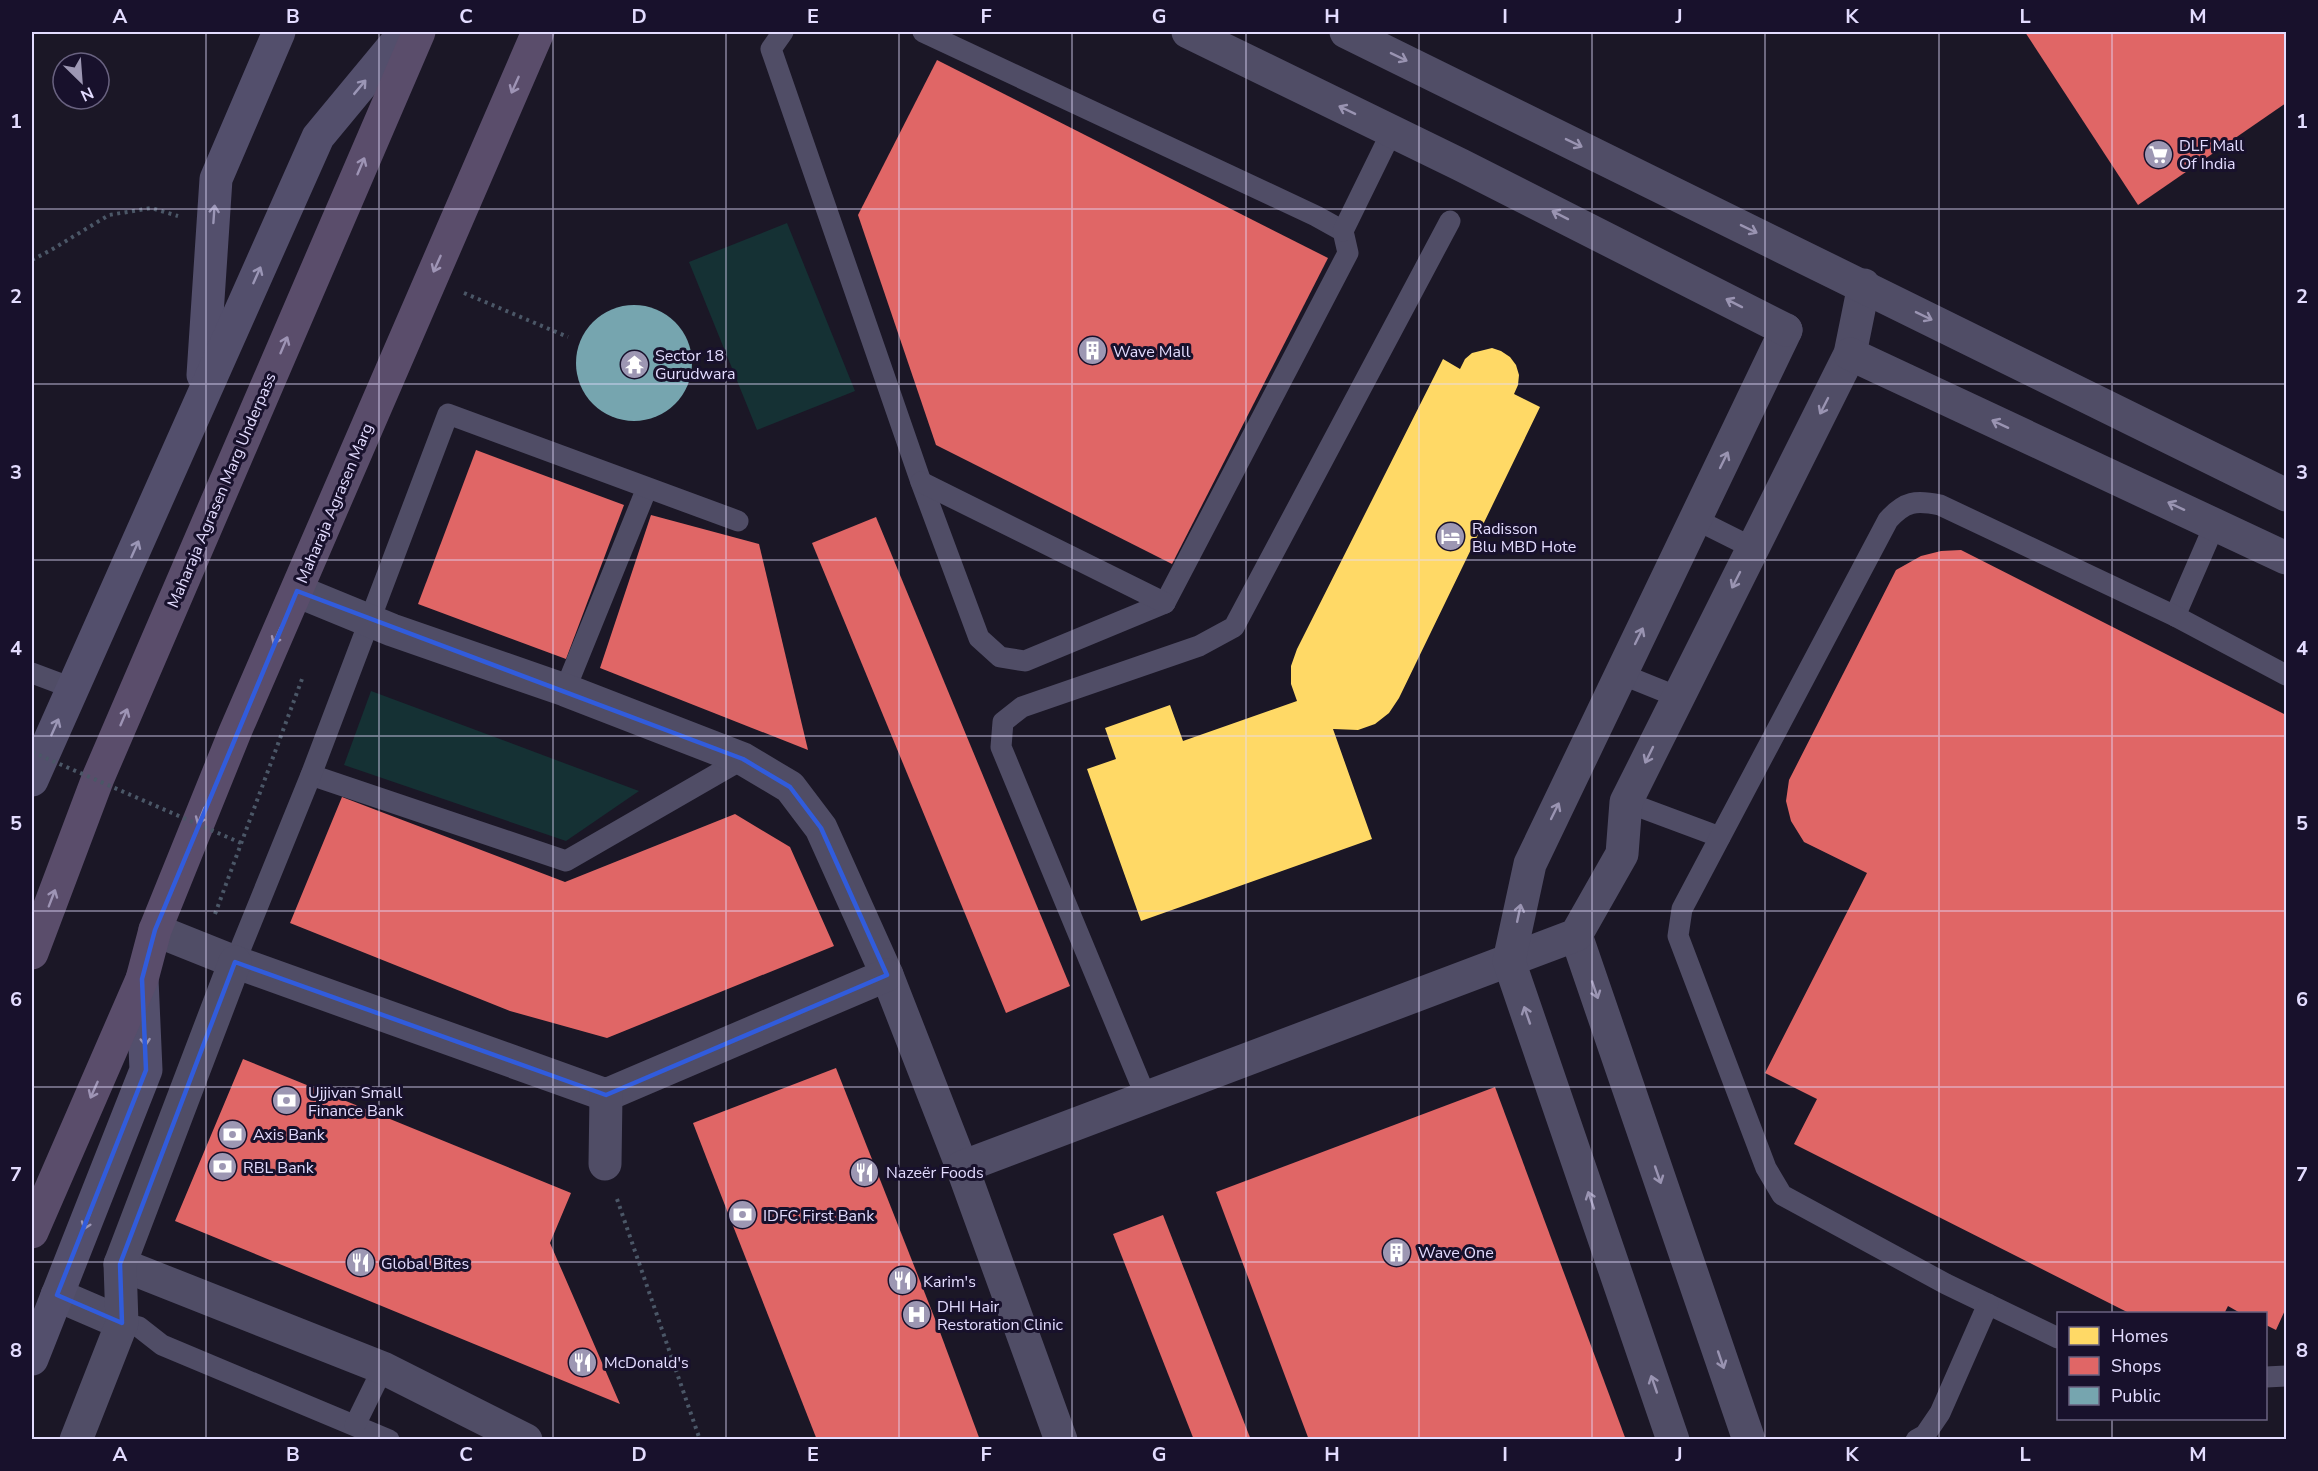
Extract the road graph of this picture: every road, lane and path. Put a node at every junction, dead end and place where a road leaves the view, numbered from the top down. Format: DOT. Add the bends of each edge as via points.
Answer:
graph roads {
  1 [pos="279,32"];
  2 [pos="405,32"];
  3 [pos="419,32"];
  4 [pos="538,32"];
  5 [pos="783,32"];
  6 [pos="923,32"];
  7 [pos="1188,32"];
  8 [pos="1347,32"];
  9 [pos="767,40"];
  10 [pos="1392,131"];
  11 [pos="1450,221"];
  12 [pos="213,227"];
  13 [pos="1343,231"];
  14 [pos="32,260"];
  15 [pos="430,279"];
  16 [pos="1863,285"];
  17 [pos="568,337"];
  18 [pos="1850,354"];
  19 [pos="202,398"];
  20 [pos="921,482"];
  21 [pos="646,488"];
  22 [pos="2286,495"];
  23 [pos="1695,519"];
  24 [pos="738,521"];
  25 [pos="2215,524"];
  26 [pos="1753,548"];
  27 [pos="2286,558"];
  28 [pos="297,591"];
  29 [pos="1165,603"];
  30 [pos="2175,616"];
  31 [pos="369,620"];
  32 [pos="32,673"];
  33 [pos="1621,674"];
  34 [pos="2286,675"];
  35 [pos="72,688"];
  36 [pos="566,690"];
  37 [pos="1678,697"];
  38 [pos="276,745"];
  39 [pos="32,752"];
  40 [pos="743,759"];
  41 [pos="311,775"];
  42 [pos="32,780"];
  43 [pos="1626,802"];
  44 [pos="1720,837"];
  45 [pos="241,843"];
  46 [pos="155,930"];
  47 [pos="1576,935"];
  48 [pos="202,948"];
  49 [pos="32,953"];
  50 [pos="1509,961"];
  51 [pos="235,962"];
  52 [pos="887,975"];
  53 [pos="142,979"];
  54 [pos="606,1095"];
  55 [pos="1146,1097"];
  56 [pos="605,1164"];
  57 [pos="962,1167"];
  58 [pos="32,1232"];
  59 [pos="120,1264"];
  60 [pos="57,1296"];
  61 [pos="1988,1304"];
  62 [pos="122,1323"];
  63 [pos="2057,1338"];
  64 [pos="32,1359"];
  65 [pos="383,1368"];
  66 [pos="2286,1376"];
  67 [pos="2267,1377"];
  68 [pos="355,1425"];
  69 [pos="76,1440"];
  70 [pos="389,1440"];
  71 [pos="526,1440"];
  72 [pos="700,1440"];
  73 [pos="1061,1440"];
  74 [pos="1674,1440"];
  75 [pos="1749,1440"];
  76 [pos="1916,1440"];
  12 -- 1 [label="main road, one-way" via="216,178"];
  19 -- 2 [label="main road, one-way" via="318,137"];
  49 -- 3 [label="main road, Maharaja Agrasen Marg Underpass, one-way" via="98,778"];
  4 -- 15 [label="main road, Maharaja Agrasen Marg, one-way"];
  5 -- 9 [label="lane"];
  6 -- 13 [label="lane"];
  10 -- 7 [label="street, one-way"];
  8 -- 16 [label="street, one-way"];
  9 -- 20 [label="lane"];
  10 -- 13 [label="lane"];
  23 -- 10 [label="street, one-way" via="1786,330"];
  11 -- 55 [label="lane" via="1234,627 1199,646 1022,707 1003,722 1001,747"];
  12 -- 14 [label="path" via="151,208 109,215"];
  12 -- 19 [label="main road"];
  13 -- 29 [label="lane" via="1348,253"];
  15 -- 17 [label="path"];
  15 -- 28 [label="main road, Maharaja Agrasen Marg"];
  16 -- 18 [label="street"];
  16 -- 22 [label="street, one-way"];
  25 -- 18 [label="street, one-way"];
  18 -- 26 [label="street, one-way"];
  35 -- 19 [label="main road, one-way"];
  20 -- 29 [label="lane"];
  20 -- 29 [label="lane" via="979,638 1000,657 1025,661"];
  21 -- 24 [label="lane"];
  21 -- 31 [label="lane" via="448,414"];
  21 -- 36 [label="lane"];
  23 -- 26 [label="lane"];
  33 -- 23 [label="street, one-way"];
  25 -- 27 [label="street"];
  25 -- 30 [label="lane"];
  26 -- 37 [label="street, one-way"];
  28 -- 31 [label="street"];
  28 -- 46 [label="main road, Maharaja Agrasen Marg, one-way"];
  30 -- 34 [label="lane"];
  30 -- 44 [label="lane" via="1940,505 1921,501 1900,506 1888,520"];
  31 -- 36 [label="street"];
  31 -- 41 [label="lane"];
  32 -- 35 [label="lane"];
  33 -- 37 [label="lane"];
  50 -- 33 [label="street, one-way" via="1530,864"];
  42 -- 35 [label="main road, one-way"];
  36 -- 40 [label="street"];
  37 -- 43 [label="street, one-way"];
  38 -- 45 [label="path"];
  39 -- 45 [label="path, bridge"];
  40 -- 41 [label="lane" via="566,861"];
  40 -- 52 [label="street" via="790,787 821,828"];
  41 -- 51 [label="lane"];
  43 -- 44 [label="lane"];
  43 -- 47 [label="street" via="1622,854"];
  44 -- 61 [label="lane" via="1682,909 1678,936 1766,1168 1782,1195"];
  45 -- 48 [label="path"];
  46 -- 48 [label="street"];
  46 -- 53 [label="main road, Maharaja Agrasen Marg"];
  47 -- 50 [label="street"];
  47 -- 75 [label="street, one-way"];
  48 -- 51 [label="street"];
  50 -- 55 [label="street"];
  74 -- 50 [label="street, one-way"];
  51 -- 54 [label="street"];
  51 -- 59 [label="street"];
  52 -- 54 [label="street"];
  52 -- 57 [label="street"];
  53 -- 58 [label="main road, one-way"];
  53 -- 60 [label="main road, one-way" via="146,1070"];
  54 -- 56 [label="street"];
  55 -- 57 [label="street"];
  56 -- 72 [label="path"];
  57 -- 73 [label="street"];
  59 -- 62 [label="street"];
  59 -- 65 [label="street"];
  60 -- 62 [label="street"];
  60 -- 64 [label="main road"];
  61 -- 63 [label="lane"];
  61 -- 76 [label="lane" via="1940,1413 1925,1435"];
  62 -- 68 [label="lane" via="139,1328 162,1345"];
  62 -- 69 [label="street"];
  65 -- 68 [label="lane"];
  65 -- 71 [label="street"];
  66 -- 67 [label="lane"];
  68 -- 70 [label="lane"];
}
